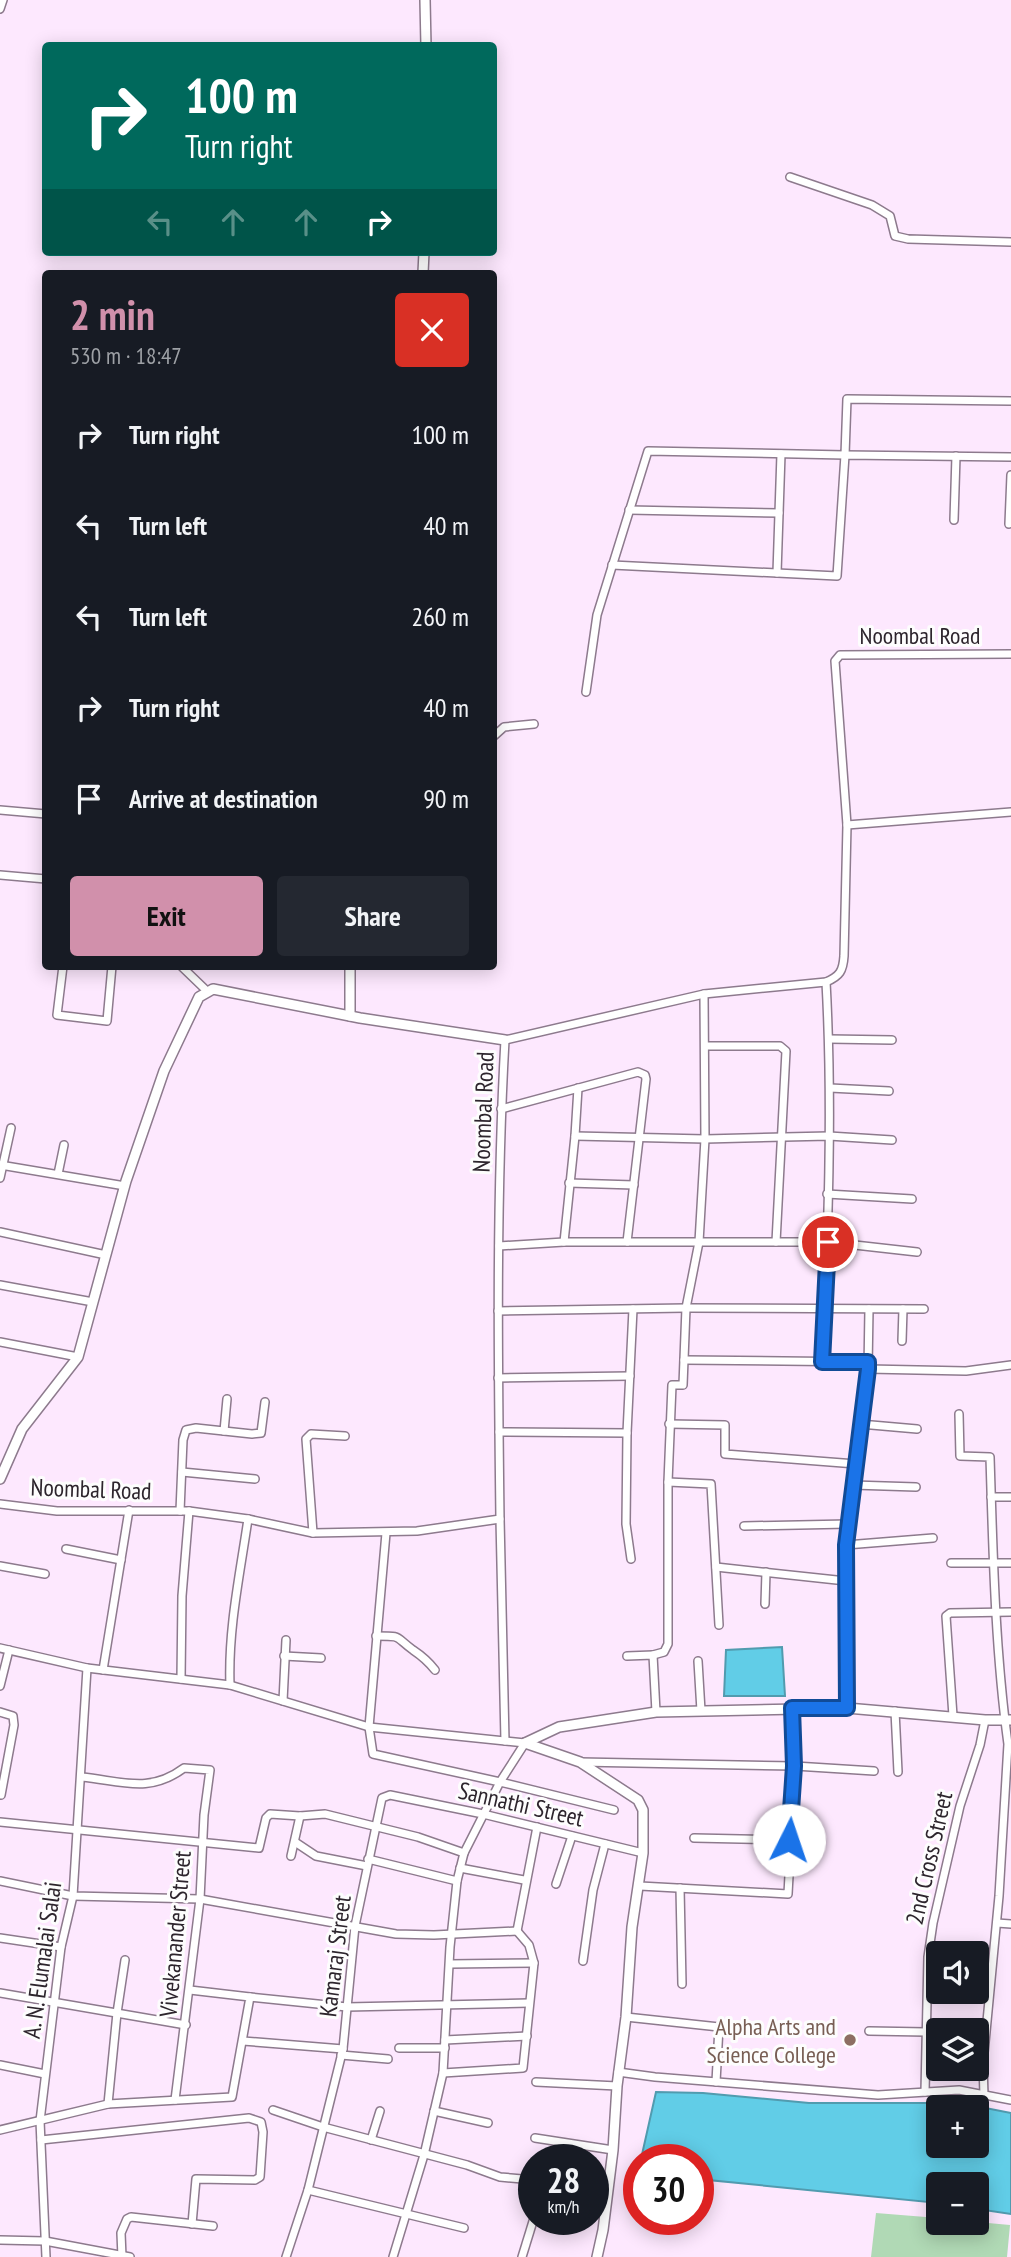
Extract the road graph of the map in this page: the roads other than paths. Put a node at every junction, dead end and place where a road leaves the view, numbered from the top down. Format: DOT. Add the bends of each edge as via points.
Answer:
graph roads {
  1 [pos="3,0"];
  2 [pos="425,0"];
  3 [pos="0,9"];
  4 [pos="426,42"];
  5 [pos="790,177"];
  6 [pos="1011,242"];
  7 [pos="1011,401"];
  8 [pos="781,454"];
  9 [pos="845,455"];
  10 [pos="956,456"];
  11 [pos="1011,457"];
  12 [pos="1011,475"];
  13 [pos="629,510"];
  14 [pos="779,513"];
  15 [pos="954,520"];
  16 [pos="1009,524"];
  17 [pos="612,565"];
  18 [pos="777,573"];
  19 [pos="1011,654"];
  20 [pos="586,692"];
  21 [pos="534,724"];
  22 [pos="497,733"];
  23 [pos="0,810"];
  24 [pos="1011,812"];
  25 [pos="42,814"];
  26 [pos="847,825"];
  27 [pos="0,875"];
  28 [pos="42,879"];
  29 [pos="63,970"];
  30 [pos="112,970"];
  31 [pos="190,970"];
  32 [pos="351,970"];
  33 [pos="826,982"];
  34 [pos="208,992"];
  35 [pos="704,995"];
  36 [pos="350,1016"];
  37 [pos="829,1039"];
  38 [pos="505,1040"];
  39 [pos="892,1040"];
  40 [pos="705,1046"];
  41 [pos="578,1088"];
  42 [pos="830,1088"];
  43 [pos="889,1091"];
  44 [pos="501,1109"];
  45 [pos="11,1128"];
  46 [pos="575,1136"];
  47 [pos="829,1136"];
  48 [pos="639,1137"];
  49 [pos="782,1137"];
  50 [pos="705,1139"];
  51 [pos="892,1140"];
  52 [pos="64,1145"];
  53 [pos="1,1165"];
  54 [pos="58,1174"];
  55 [pos="0,1178"];
  56 [pos="569,1184"];
  57 [pos="634,1185"];
  58 [pos="125,1186"];
  59 [pos="827,1194"];
  60 [pos="912,1199"];
  61 [pos="0,1231"];
  62 [pos="564,1242"];
  63 [pos="627,1242"];
  64 [pos="699,1242"];
  65 [pos="776,1242"];
  66 [pos="828,1242"];
  67 [pos="499,1246"];
  68 [pos="917,1252"];
  69 [pos="106,1255"];
  70 [pos="0,1285"];
  71 [pos="93,1302"];
  72 [pos="686,1308"];
  73 [pos="634,1309"];
  74 [pos="824,1309"];
  75 [pos="869,1309"];
  76 [pos="904,1309"];
  77 [pos="924,1309"];
  78 [pos="498,1311"];
  79 [pos="902,1341"];
  80 [pos="0,1342"];
  81 [pos="78,1357"];
  82 [pos="684,1360"];
  83 [pos="822,1362"];
  84 [pos="1011,1365"];
  85 [pos="868,1366"];
  86 [pos="630,1376"];
  87 [pos="498,1378"];
  88 [pos="227,1399"];
  89 [pos="265,1402"];
  90 [pos="959,1414"];
  91 [pos="669,1424"];
  92 [pos="860,1424"];
  93 [pos="917,1429"];
  94 [pos="224,1431"];
  95 [pos="499,1432"];
  96 [pos="627,1433"];
  97 [pos="345,1436"];
  98 [pos="856,1464"];
  99 [pos="182,1472"];
  100 [pos="0,1479"];
  101 [pos="255,1479"];
  102 [pos="668,1482"];
  103 [pos="853,1485"];
  104 [pos="916,1487"];
  105 [pos="991,1497"];
  106 [pos="1011,1497"];
  107 [pos="0,1504"];
  108 [pos="129,1510"];
  109 [pos="180,1511"];
  110 [pos="189,1511"];
  111 [pos="248,1519"];
  112 [pos="500,1519"];
  113 [pos="848,1524"];
  114 [pos="744,1526"];
  115 [pos="313,1533"];
  116 [pos="386,1533"];
  117 [pos="933,1538"];
  118 [pos="846,1545"];
  119 [pos="66,1549"];
  120 [pos="631,1559"];
  121 [pos="121,1560"];
  122 [pos="993,1562"];
  123 [pos="951,1563"];
  124 [pos="1011,1563"];
  125 [pos="0,1566"];
  126 [pos="716,1567"];
  127 [pos="766,1572"];
  128 [pos="45,1574"];
  129 [pos="846,1581"];
  130 [pos="765,1604"];
  131 [pos="995,1612"];
  132 [pos="1011,1612"];
  133 [pos="719,1625"];
  134 [pos="376,1636"];
  135 [pos="286,1640"];
  136 [pos="0,1648"];
  137 [pos="9,1650"];
  138 [pos="653,1655"];
  139 [pos="284,1656"];
  140 [pos="627,1656"];
  141 [pos="321,1658"];
  142 [pos="698,1661"];
  143 [pos="87,1668"];
  144 [pos="103,1670"];
  145 [pos="435,1670"];
  146 [pos="181,1679"];
  147 [pos="230,1685"];
  148 [pos="0,1686"];
  149 [pos="283,1701"];
  150 [pos="792,1708"];
  151 [pos="847,1708"];
  152 [pos="701,1711"];
  153 [pos="895,1711"];
  154 [pos="0,1712"];
  155 [pos="656,1712"];
  156 [pos="953,1716"];
  157 [pos="985,1720"];
  158 [pos="1007,1720"];
  159 [pos="369,1727"];
  160 [pos="505,1741"];
  161 [pos="525,1743"];
  162 [pos="580,1762"];
  163 [pos="794,1766"];
  164 [pos="874,1771"];
  165 [pos="898,1772"];
  166 [pos="82,1777"];
  167 [pos="500,1782"];
  168 [pos="1,1795"];
  169 [pos="390,1795"];
  170 [pos="614,1810"];
  171 [pos="484,1814"];
  172 [pos="300,1816"];
  173 [pos="0,1822"];
  174 [pos="376,1826"];
  175 [pos="537,1827"];
  176 [pos="78,1829"];
  177 [pos="572,1836"];
  178 [pos="694,1838"];
  179 [pos="789,1840"];
  180 [pos="295,1842"];
  181 [pos="203,1843"];
  182 [pos="606,1844"];
  183 [pos="464,1853"];
  184 [pos="643,1853"];
  185 [pos="291,1856"];
  186 [pos="368,1863"];
  187 [pos="460,1868"];
  188 [pos="524,1880"];
  189 [pos="0,1881"];
  190 [pos="457,1881"];
  191 [pos="556,1884"];
  192 [pos="640,1886"];
  193 [pos="680,1888"];
  194 [pos="73,1896"];
  195 [pos="200,1899"];
  196 [pos="997,1923"];
  197 [pos="1011,1924"];
  198 [pos="355,1926"];
  199 [pos="517,1930"];
  200 [pos="452,1935"];
  201 [pos="0,1938"];
  202 [pos="61,1947"];
  203 [pos="125,1960"];
  204 [pos="583,1961"];
  205 [pos="534,1963"];
  206 [pos="450,1964"];
  207 [pos="682,1984"];
  208 [pos="190,1990"];
  209 [pos="0,1993"];
  210 [pos="250,1997"];
  211 [pos="54,2001"];
  212 [pos="529,2003"];
  213 [pos="447,2005"];
  214 [pos="347,2007"];
  215 [pos="117,2012"];
  216 [pos="626,2017"];
  217 [pos="926,2018"];
  218 [pos="186,2025"];
  219 [pos="869,2031"];
  220 [pos="926,2032"];
  221 [pos="527,2036"];
  222 [pos="243,2041"];
  223 [pos="445,2044"];
  224 [pos="399,2048"];
  225 [pos="342,2052"];
  226 [pos="388,2059"];
  227 [pos="0,2065"];
  228 [pos="618,2072"];
  229 [pos="443,2073"];
  230 [pos="46,2074"];
  231 [pos="536,2082"];
  232 [pos="716,2082"];
  233 [pos="617,2087"];
  234 [pos="925,2092"];
  235 [pos="980,2095"];
  236 [pos="984,2095"];
  237 [pos="989,2097"];
  238 [pos="1011,2100"];
  239 [pos="175,2101"];
  240 [pos="108,2104"];
  241 [pos="272,2110"];
  242 [pos="380,2111"];
  243 [pos="434,2111"];
  244 [pos="40,2121"];
  245 [pos="488,2123"];
  246 [pos="323,2127"];
  247 [pos="0,2130"];
  248 [pos="535,2138"];
  249 [pos="41,2140"];
  250 [pos="370,2140"];
  251 [pos="613,2150"];
  252 [pos="424,2155"];
  253 [pos="518,2178"];
  254 [pos="308,2189"];
  255 [pos="408,2214"];
  256 [pos="192,2224"];
  257 [pos="213,2227"];
  258 [pos="464,2228"];
  259 [pos="529,2235"];
  260 [pos="0,2240"];
  261 [pos="46,2241"];
  262 [pos="46,2257"];
  263 [pos="125,2257"];
  264 [pos="286,2257"];
  265 [pos="393,2257"];
  266 [pos="523,2257"];
  267 [pos="597,2257"];
  1 -- 3 [label="street"];
  2 -- 4 [label="street"];
  5 -- 6 [label="street" via="872,205 890,216 895,236"];
  7 -- 9 [label="street" via="847,399"];
  8 -- 9 [label="street"];
  8 -- 13 [label="street" via="648,450"];
  8 -- 14 [label="street"];
  9 -- 10 [label="street"];
  9 -- 18 [label="street" via="837,576"];
  10 -- 11 [label="street"];
  10 -- 15 [label="street"];
  12 -- 16 [label="street"];
  13 -- 14 [label="street"];
  13 -- 17 [label="street"];
  14 -- 18 [label="street"];
  17 -- 18 [label="street"];
  17 -- 20 [label="street" via="597,615"];
  19 -- 26 [label="street, Noombal Road" via="840,655 835,661 835,686"];
  21 -- 22 [label="street" via="504,727"];
  23 -- 25 [label="street"];
  24 -- 26 [label="street"];
  26 -- 33 [label="street, Noombal Road" via="843,970"];
  27 -- 28 [label="street"];
  29 -- 30 [label="street" via="57,1015 107,1021"];
  31 -- 34 [label="street"];
  32 -- 36 [label="street"];
  33 -- 35 [label="street, Noombal Road"];
  33 -- 37 [label="street"];
  34 -- 36 [label="street" via="213,989"];
  34 -- 58 [label="street, Noombal Road" via="199,997 164,1071"];
  35 -- 38 [label="street, Noombal Road"];
  35 -- 40 [label="street"];
  36 -- 38 [label="street"];
  37 -- 39 [label="street"];
  37 -- 42 [label="street"];
  38 -- 44 [label="street, Noombal Road"];
  40 -- 49 [label="street" via="764,1044 780,1045 786,1051"];
  40 -- 50 [label="street"];
  41 -- 44 [label="street"];
  41 -- 46 [label="street"];
  41 -- 48 [label="street" via="638,1072 645,1075"];
  42 -- 43 [label="street"];
  42 -- 47 [label="street"];
  44 -- 67 [label="street, Noombal Road"];
  45 -- 53 [label="street"];
  46 -- 48 [label="street"];
  46 -- 56 [label="street"];
  47 -- 49 [label="street"];
  47 -- 51 [label="street"];
  47 -- 59 [label="street"];
  48 -- 50 [label="street"];
  48 -- 57 [label="street"];
  49 -- 50 [label="street"];
  49 -- 65 [label="street"];
  50 -- 64 [label="street"];
  52 -- 54 [label="street"];
  53 -- 54 [label="street"];
  53 -- 55 [label="street"];
  54 -- 58 [label="street"];
  56 -- 57 [label="street"];
  56 -- 62 [label="street"];
  57 -- 63 [label="street"];
  58 -- 69 [label="street, Noombal Road"];
  59 -- 60 [label="street"];
  59 -- 66 [label="street"];
  61 -- 69 [label="street"];
  62 -- 63 [label="street"];
  62 -- 67 [label="street"];
  63 -- 64 [label="street"];
  64 -- 65 [label="street"];
  64 -- 72 [label="street"];
  65 -- 66 [label="street"];
  66 -- 68 [label="street"];
  66 -- 74 [label="street"];
  67 -- 78 [label="street, Noombal Road"];
  69 -- 71 [label="street, Noombal Road"];
  70 -- 71 [label="street"];
  71 -- 81 [label="street, Noombal Road"];
  72 -- 73 [label="street"];
  72 -- 74 [label="street"];
  72 -- 82 [label="street"];
  73 -- 78 [label="street"];
  73 -- 86 [label="street"];
  74 -- 75 [label="street"];
  74 -- 83 [label="street"];
  75 -- 76 [label="street"];
  75 -- 85 [label="street"];
  76 -- 77 [label="street"];
  76 -- 79 [label="street"];
  78 -- 87 [label="street, Noombal Road"];
  80 -- 81 [label="street"];
  81 -- 100 [label="street, Noombal Road" via="22,1429"];
  82 -- 83 [label="street"];
  82 -- 91 [label="street" via="683,1385 672,1385"];
  83 -- 85 [label="street"];
  84 -- 85 [label="street" via="966,1371"];
  85 -- 92 [label="street"];
  86 -- 87 [label="street"];
  86 -- 96 [label="street"];
  87 -- 95 [label="street, Noombal Road"];
  88 -- 94 [label="street"];
  89 -- 94 [label="street" via="261,1433"];
  90 -- 105 [label="street" via="960,1456 990,1457"];
  91 -- 98 [label="street" via="725,1425 725,1454"];
  91 -- 102 [label="street"];
  92 -- 93 [label="street"];
  92 -- 98 [label="street"];
  94 -- 99 [label="street" via="186,1430"];
  95 -- 96 [label="street"];
  95 -- 112 [label="street, Noombal Road"];
  96 -- 120 [label="street" via="626,1524"];
  97 -- 115 [label="street" via="311,1434 306,1438"];
  98 -- 103 [label="street"];
  99 -- 101 [label="street"];
  99 -- 109 [label="street"];
  102 -- 126 [label="street" via="712,1484"];
  102 -- 138 [label="street" via="668,1644 664,1652"];
  103 -- 104 [label="street"];
  103 -- 113 [label="street"];
  105 -- 106 [label="street"];
  105 -- 122 [label="street"];
  107 -- 108 [label="street, Noombal Road" via="57,1511"];
  108 -- 109 [label="street, Noombal Road"];
  108 -- 121 [label="street"];
  109 -- 110 [label="street, Noombal Road"];
  110 -- 111 [label="street, Noombal Road"];
  110 -- 146 [label="street"];
  111 -- 115 [label="street, Noombal Road"];
  111 -- 147 [label="street" via="232,1621"];
  112 -- 116 [label="street, Noombal Road"];
  112 -- 160 [label="street"];
  113 -- 114 [label="street"];
  113 -- 118 [label="street"];
  115 -- 116 [label="street, Noombal Road"];
  116 -- 134 [label="street"];
  117 -- 118 [label="street"];
  118 -- 129 [label="street"];
  119 -- 121 [label="street"];
  121 -- 144 [label="street"];
  122 -- 123 [label="street"];
  122 -- 124 [label="street"];
  122 -- 131 [label="street"];
  125 -- 128 [label="street"];
  126 -- 127 [label="street"];
  126 -- 133 [label="street"];
  127 -- 129 [label="street"];
  127 -- 130 [label="street"];
  129 -- 151 [label="street"];
  131 -- 132 [label="street"];
  131 -- 156 [label="street" via="946,1616"];
  131 -- 158 [label="street"];
  134 -- 145 [label="street" via="400,1638"];
  134 -- 159 [label="street"];
  135 -- 139 [label="street"];
  136 -- 137 [label="street"];
  137 -- 143 [label="street"];
  137 -- 148 [label="street"];
  138 -- 140 [label="street"];
  138 -- 155 [label="street"];
  139 -- 141 [label="street"];
  139 -- 149 [label="street"];
  142 -- 152 [label="street"];
  143 -- 144 [label="street"];
  143 -- 166 [label="street, A. N. Elumalai Salai"];
  144 -- 146 [label="street"];
  146 -- 147 [label="street"];
  147 -- 149 [label="street"];
  149 -- 159 [label="street"];
  150 -- 151 [label="street"];
  150 -- 152 [label="street"];
  150 -- 163 [label="street"];
  151 -- 153 [label="street"];
  152 -- 155 [label="street"];
  153 -- 156 [label="street"];
  153 -- 165 [label="street"];
  154 -- 168 [label="street" via="13,1716 14,1726"];
  155 -- 161 [label="street" via="559,1727"];
  156 -- 157 [label="street"];
  157 -- 158 [label="street"];
  157 -- 217 [label="street, 2nd Cross Street" via="933,1923"];
  158 -- 196 [label="street"];
  159 -- 160 [label="street"];
  159 -- 167 [label="street" via="372,1750 378,1756"];
  160 -- 161 [label="street"];
  161 -- 162 [label="street"];
  161 -- 167 [label="street"];
  162 -- 163 [label="street"];
  162 -- 184 [label="street" via="638,1800 643,1810"];
  163 -- 164 [label="street"];
  163 -- 179 [label="street"];
  166 -- 176 [label="street, A. N. Elumalai Salai"];
  166 -- 181 [label="street, Vivekanander Street" via="149,1785 184,1768 210,1770"];
  167 -- 170 [label="street"];
  167 -- 171 [label="street"];
  169 -- 171 [label="street, Sannathi Street"];
  169 -- 174 [label="street, Kamaraj Street" via="382,1798"];
  171 -- 175 [label="street, Sannathi Street"];
  171 -- 183 [label="street"];
  172 -- 174 [label="street" via="325,1814"];
  172 -- 180 [label="street"];
  172 -- 181 [label="street" via="268,1816 259,1848"];
  173 -- 176 [label="street"];
  174 -- 183 [label="street"];
  174 -- 186 [label="street, Kamaraj Street"];
  175 -- 177 [label="street, Sannathi Street"];
  175 -- 199 [label="street"];
  176 -- 181 [label="street"];
  176 -- 194 [label="street, A. N. Elumalai Salai"];
  177 -- 182 [label="street, Sannathi Street"];
  177 -- 191 [label="street"];
  178 -- 179 [label="street"];
  179 -- 193 [label="street" via="788,1894"];
  180 -- 185 [label="street"];
  180 -- 186 [label="street" via="316,1856"];
  181 -- 195 [label="street, Vivekanander Street"];
  182 -- 184 [label="street, Sannathi Street"];
  182 -- 204 [label="street" via="593,1890"];
  183 -- 187 [label="street"];
  184 -- 192 [label="street"];
  186 -- 190 [label="street"];
  186 -- 198 [label="street, Kamaraj Street"];
  187 -- 188 [label="street"];
  187 -- 190 [label="street"];
  189 -- 194 [label="street"];
  190 -- 200 [label="street"];
  192 -- 193 [label="street"];
  192 -- 216 [label="street" via="632,1927"];
  193 -- 207 [label="street"];
  194 -- 195 [label="street"];
  194 -- 202 [label="street, A. N. Elumalai Salai"];
  195 -- 198 [label="street"];
  195 -- 208 [label="street, Vivekanander Street"];
  196 -- 197 [label="street"];
  196 -- 236 [label="street" via="986,2022"];
  198 -- 200 [label="street" via="396,1934"];
  198 -- 214 [label="street, Kamaraj Street"];
  199 -- 200 [label="street"];
  199 -- 205 [label="street" via="529,1945"];
  200 -- 206 [label="street"];
  201 -- 202 [label="street"];
  202 -- 211 [label="street, A. N. Elumalai Salai"];
  203 -- 215 [label="street"];
  205 -- 206 [label="street"];
  205 -- 212 [label="street"];
  206 -- 213 [label="street"];
  208 -- 210 [label="street"];
  208 -- 218 [label="street, Vivekanander Street"];
  209 -- 211 [label="street"];
  210 -- 214 [label="street"];
  210 -- 222 [label="street"];
  211 -- 215 [label="street"];
  211 -- 230 [label="street, A. N. Elumalai Salai"];
  212 -- 213 [label="street"];
  212 -- 221 [label="street"];
  213 -- 214 [label="street"];
  213 -- 223 [label="street"];
  214 -- 225 [label="street, Kamaraj Street"];
  215 -- 218 [label="street"];
  215 -- 240 [label="street"];
  216 -- 228 [label="street"];
  216 -- 232 [label="street" via="719,2027"];
  218 -- 239 [label="street, Vivekanander Street"];
  219 -- 220 [label="street"];
  220 -- 234 [label="street, 2nd Cross Street"];
  221 -- 223 [label="street"];
  221 -- 229 [label="street" via="523,2068"];
  222 -- 225 [label="street"];
  222 -- 239 [label="street" via="232,2097"];
  223 -- 224 [label="street"];
  223 -- 229 [label="street"];
  225 -- 226 [label="street"];
  225 -- 246 [label="street, Kamaraj Street"];
  227 -- 230 [label="street"];
  228 -- 232 [label="street"];
  228 -- 233 [label="street"];
  229 -- 243 [label="street"];
  230 -- 244 [label="street, A. N. Elumalai Salai"];
  231 -- 233 [label="street"];
  232 -- 234 [label="street" via="878,2095"];
  233 -- 251 [label="street"];
  234 -- 235 [label="street" via="959,2090"];
  237 -- 238 [label="street"];
  239 -- 240 [label="street"];
  240 -- 244 [label="street"];
  241 -- 246 [label="street"];
  242 -- 250 [label="street"];
  243 -- 245 [label="street"];
  243 -- 252 [label="street"];
  244 -- 247 [label="street"];
  244 -- 249 [label="street, A. N. Elumalai Salai"];
  246 -- 250 [label="street"];
  246 -- 254 [label="street, Kamaraj Street"];
  248 -- 251 [label="street"];
  249 -- 256 [label="street" via="249,2118 261,2122 260,2176 255,2180 196,2179"];
  249 -- 261 [label="street, A. N. Elumalai Salai"];
  250 -- 252 [label="street"];
  251 -- 267 [label="street"];
  252 -- 253 [label="street"];
  252 -- 255 [label="street"];
  254 -- 255 [label="street"];
  254 -- 264 [label="street, Kamaraj Street"];
  255 -- 258 [label="street"];
  255 -- 265 [label="street"];
  256 -- 257 [label="street"];
  256 -- 263 [label="street" via="131,2217 121,2233"];
  259 -- 266 [label="street"];
  260 -- 261 [label="street"];
  261 -- 262 [label="street, A. N. Elumalai Salai"];
  261 -- 263 [label="street"];
}
